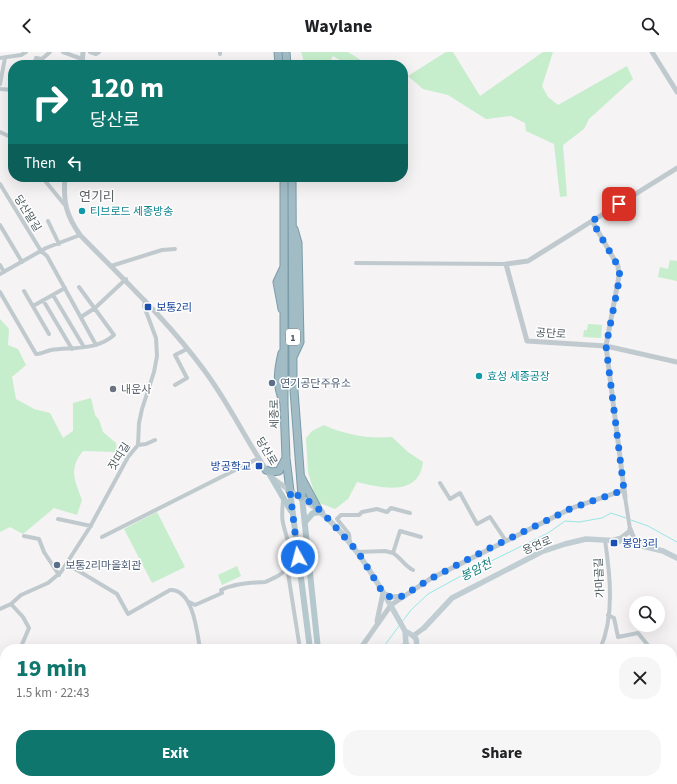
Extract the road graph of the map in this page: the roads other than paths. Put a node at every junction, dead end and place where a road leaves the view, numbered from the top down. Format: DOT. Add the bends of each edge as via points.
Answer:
graph roads {
  1 [pos="26,52"];
  2 [pos="50,52"];
  3 [pos="63,52"];
  4 [pos="90,52"];
  5 [pos="99,52"];
  6 [pos="652,52"];
  7 [pos="0,58"];
  8 [pos="5,58"];
  9 [pos="35,60"];
  10 [pos="78,60"];
  11 [pos="0,84"];
  12 [pos="677,92"];
  13 [pos="677,168"];
  14 [pos="46,182"];
  15 [pos="65,182"];
  16 [pos="284,182"];
  17 [pos="292,182"];
  18 [pos="0,184"];
  19 [pos="64,204"];
  20 [pos="48,221"];
  21 [pos="592,221"];
  22 [pos="0,225"];
  23 [pos="80,235"];
  24 [pos="59,244"];
  25 [pos="175,249"];
  26 [pos="41,251"];
  27 [pos="22,262"];
  28 [pos="356,263"];
  29 [pos="506,264"];
  30 [pos="0,265"];
  31 [pos="111,266"];
  32 [pos="2,273"];
  33 [pos="126,279"];
  34 [pos="79,287"];
  35 [pos="65,288"];
  36 [pos="24,291"];
  37 [pos="0,292"];
  38 [pos="53,295"];
  39 [pos="43,300"];
  40 [pos="145,300"];
  41 [pos="33,306"];
  42 [pos="95,308"];
  43 [pos="81,317"];
  44 [pos="49,334"];
  45 [pos="96,345"];
  46 [pos="606,346"];
  47 [pos="84,348"];
  48 [pos="72,349"];
  49 [pos="187,349"];
  50 [pos="677,362"];
  51 [pos="174,385"];
  52 [pos="155,440"];
  53 [pos="138,445"];
  54 [pos="259,458"];
  55 [pos="286,458"];
  56 [pos="268,472"];
  57 [pos="300,476"];
  58 [pos="440,483"];
  59 [pos="624,490"];
  60 [pos="290,491"];
  61 [pos="302,497"];
  62 [pos="625,497"];
  63 [pos="283,498"];
  64 [pos="320,510"];
  65 [pos="292,512"];
  66 [pos="410,513"];
  67 [pos="58,519"];
  68 [pos="305,522"];
  69 [pos="91,526"];
  70 [pos="630,530"];
  71 [pos="24,536"];
  72 [pos="102,537"];
  73 [pos="421,537"];
  74 [pos="608,540"];
  75 [pos="506,541"];
  76 [pos="350,543"];
  77 [pos="644,546"];
  78 [pos="358,552"];
  79 [pos="393,553"];
  80 [pos="677,558"];
  81 [pos="68,564"];
  82 [pos="287,567"];
  83 [pos="413,570"];
  84 [pos="59,575"];
  85 [pos="383,593"];
  86 [pos="403,596"];
  87 [pos="189,602"];
  88 [pos="11,604"];
  89 [pos="392,607"];
  90 [pos="0,609"];
  91 [pos="608,615"];
  92 [pos="376,624"];
  93 [pos="424,628"];
  94 [pos="22,644"];
  95 [pos="199,644"];
  96 [pos="299,644"];
  97 [pos="309,644"];
  98 [pos="317,644"];
  99 [pos="363,644"];
  100 [pos="412,644"];
  101 [pos="602,644"];
  102 [pos="647,644"];
  1 -- 8 [label="street"];
  2 -- 9 [label="street" via="42,59"];
  3 -- 10 [label="street"];
  4 -- 5 [label="street"];
  6 -- 12 [label="street"];
  7 -- 8 [label="street"];
  8 -- 11 [label="street"];
  13 -- 21 [label="street"];
  14 -- 19 [label="street"];
  15 -- 19 [label="street, 당산로"];
  16 -- 55 [label="highway, 세종로 / 1"];
  17 -- 57 [label="highway, 세종로 / 1" via="293,359"];
  18 -- 26 [label="street, 당산말길"];
  19 -- 23 [label="street, 당산로"];
  20 -- 24 [label="street, 당산말길"];
  21 -- 29 [label="street" via="528,261"];
  21 -- 46 [label="street" via="618,266 620,276"];
  22 -- 27 [label="street"];
  23 -- 24 [label="street"];
  23 -- 31 [label="street, 당산로"];
  24 -- 26 [label="street"];
  25 -- 31 [label="street" via="162,250"];
  26 -- 27 [label="street"];
  26 -- 35 [label="street, 당산말길" via="47,256"];
  27 -- 32 [label="street"];
  28 -- 29 [label="street"];
  29 -- 46 [label="street, 공단로" via="527,341"];
  30 -- 32 [label="street"];
  31 -- 33 [label="street, 당산로"];
  33 -- 40 [label="street, 당산로"];
  33 -- 42 [label="street"];
  34 -- 42 [label="street"];
  35 -- 38 [label="street"];
  35 -- 43 [label="street"];
  36 -- 41 [label="street"];
  37 -- 48 [label="street" via="36,354 50,350"];
  38 -- 39 [label="street"];
  38 -- 47 [label="street"];
  39 -- 41 [label="street"];
  39 -- 48 [label="street"];
  40 -- 49 [label="street, 당산로"];
  40 -- 53 [label="street, 잣띠길" via="144,306 156,338 157,356 142,409"];
  41 -- 44 [label="street"];
  42 -- 43 [label="street"];
  42 -- 45 [label="street" via="114,335"];
  43 -- 45 [label="street"];
  45 -- 47 [label="street"];
  46 -- 50 [label="street, 공단로"];
  46 -- 59 [label="street"];
  47 -- 48 [label="street"];
  49 -- 51 [label="street" via="175,355 187,378"];
  49 -- 54 [label="street, 당산로" via="215,385"];
  52 -- 53 [label="street"];
  53 -- 69 [label="street, 잣띠길" via="128,457"];
  54 -- 56 [label="street, 당산로"];
  54 -- 72 [label="street"];
  55 -- 56 [label="highway" via="279,471"];
  55 -- 60 [label="highway, 세종로 / 1"];
  56 -- 60 [label="street, 당산로"];
  56 -- 63 [label="main road"];
  57 -- 61 [label="highway, 세종로 / 1"];
  57 -- 64 [label="highway"];
  58 -- 75 [label="street" via="450,499 460,493 477,524 490,517"];
  59 -- 62 [label="street"];
  59 -- 75 [label="street" via="572,508"];
  60 -- 61 [label="main road, 당산로"];
  60 -- 65 [label="main road, 세종로 / 1"];
  61 -- 64 [label="main road, 당산로"];
  61 -- 68 [label="main road, 세종로 / 1"];
  62 -- 70 [label="street"];
  63 -- 65 [label="main road"];
  63 -- 82 [label="street" via="282,522 292,554"];
  64 -- 68 [label="main road"];
  64 -- 76 [label="main road, 당산로"];
  65 -- 97 [label="main road, 세종로 / 1"];
  66 -- 76 [label="street, 당산로" via="391,508 387,512 377,509 359,515 341,515 337,519 349,534"];
  67 -- 69 [label="street"];
  68 -- 98 [label="main road, 세종로 / 1"];
  69 -- 81 [label="street, 잣띠길"];
  70 -- 74 [label="street" via="621,538"];
  70 -- 77 [label="street" via="635,541"];
  71 -- 84 [label="street" via="39,539"];
  73 -- 79 [label="street" via="400,531"];
  74 -- 77 [label="main road, 용연로"];
  74 -- 91 [label="street, 가마골길"];
  74 -- 93 [label="main road, 용연로" via="586,539 541,552 452,598"];
  75 -- 86 [label="street" via="430,579"];
  76 -- 78 [label="main road, 당산로"];
  77 -- 80 [label="main road, 용연로"];
  78 -- 79 [label="street"];
  78 -- 85 [label="main road, 당산로"];
  79 -- 83 [label="street"];
  81 -- 84 [label="street, 잣띠길"];
  81 -- 87 [label="street" via="117,594 128,614 170,590 176,589"];
  82 -- 87 [label="street" via="283,573 266,582 256,581 228,587 221,590 222,593 195,605"];
  82 -- 96 [label="street"];
  84 -- 88 [label="street, 잣띠길" via="41,587 21,595"];
  85 -- 86 [label="street" via="392,598"];
  85 -- 89 [label="main road, 당산로"];
  85 -- 92 [label="street"];
  86 -- 89 [label="street"];
  87 -- 95 [label="street"];
  88 -- 90 [label="street, 잣띠길"];
  88 -- 94 [label="street" via="29,628"];
  89 -- 92 [label="street"];
  89 -- 100 [label="main road, 당산로"];
  91 -- 101 [label="street, 가마골길" via="607,632"];
  91 -- 102 [label="street" via="614,618 618,637 638,633"];
  92 -- 99 [label="street"];
  93 -- 100 [label="street"];
}
